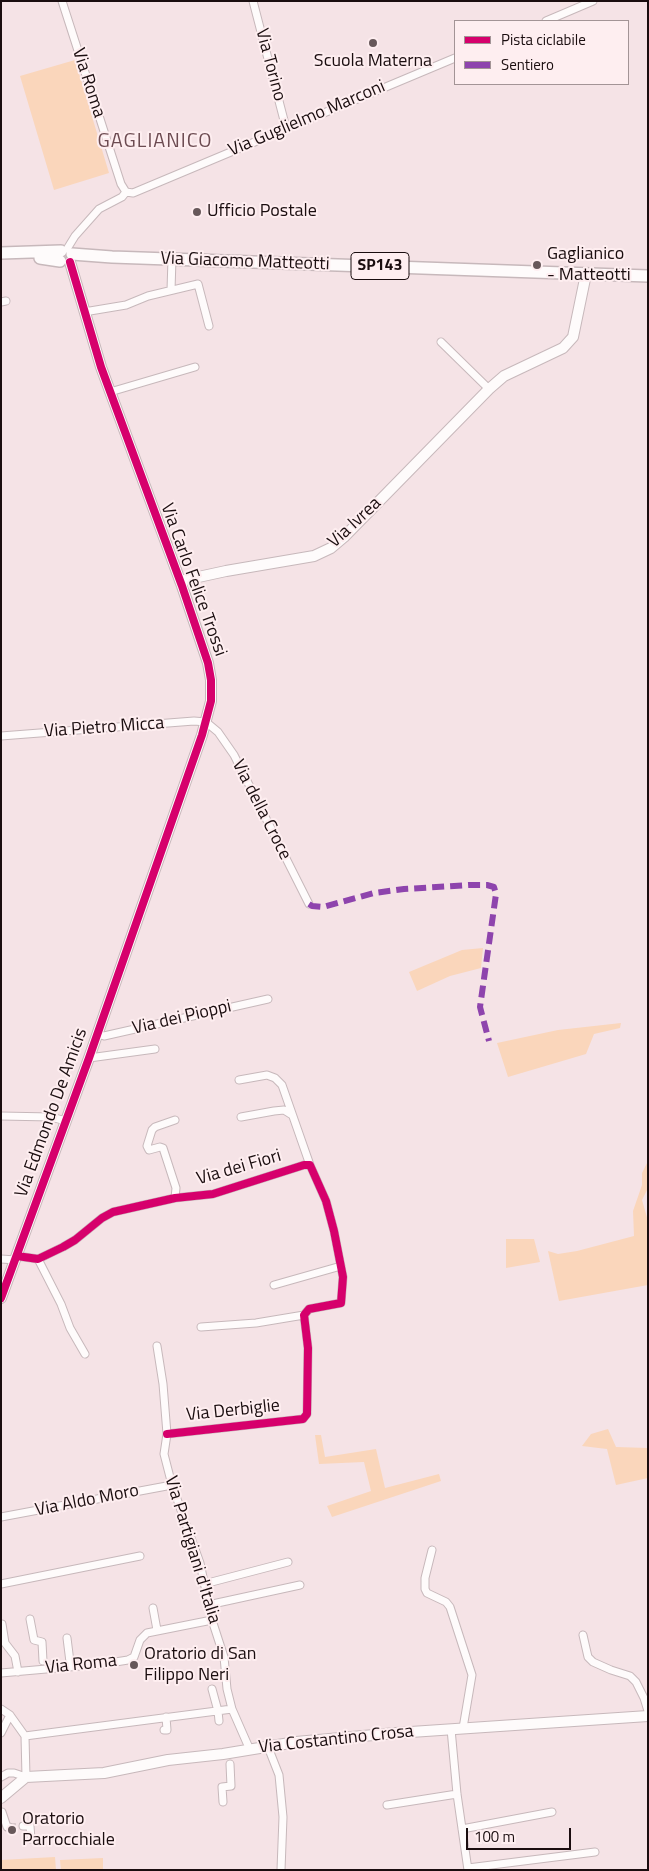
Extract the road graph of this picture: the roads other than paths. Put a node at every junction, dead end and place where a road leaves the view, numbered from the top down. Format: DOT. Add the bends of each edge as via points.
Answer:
graph roads {
  1 [pos="62,1"];
  2 [pos="253,1"];
  3 [pos="593,1"];
  4 [pos="548,20"];
  5 [pos="454,58"];
  6 [pos="286,128"];
  7 [pos="126,192"];
  8 [pos="1,253"];
  9 [pos="67,256"];
  10 [pos="1,259"];
  11 [pos="172,259"];
  12 [pos="586,274"];
  13 [pos="648,276"];
  14 [pos="172,290"];
  15 [pos="84,312"];
  16 [pos="209,326"];
  17 [pos="441,342"];
  18 [pos="195,367"];
  19 [pos="489,389"];
  20 [pos="110,392"];
  21 [pos="180,581"];
  22 [pos="206,722"];
  23 [pos="1,736"];
  24 [pos="309,904"];
  25 [pos="120,966"];
  26 [pos="268,999"];
  27 [pos="97,1034"];
  28 [pos="155,1049"];
  29 [pos="89,1058"];
  30 [pos="239,1080"];
  31 [pos="292,1115"];
  32 [pos="1,1116"];
  33 [pos="241,1117"];
  34 [pos="175,1120"];
  35 [pos="66,1122"];
  36 [pos="310,1165"];
  37 [pos="175,1198"];
  38 [pos="16,1258"];
  39 [pos="1,1259"];
  40 [pos="38,1259"];
  41 [pos="341,1266"];
  42 [pos="274,1285"];
  43 [pos="1,1298"];
  44 [pos="304,1315"];
  45 [pos="201,1327"];
  46 [pos="157,1346"];
  47 [pos="85,1354"];
  48 [pos="167,1434"];
  49 [pos="172,1485"];
  50 [pos="1,1517"];
  51 [pos="432,1550"];
  52 [pos="140,1556"];
  53 [pos="288,1562"];
  54 [pos="1,1584"];
  55 [pos="204,1584"];
  56 [pos="300,1585"];
  57 [pos="208,1605"];
  58 [pos="153,1608"];
  59 [pos="30,1619"];
  60 [pos="212,1620"];
  61 [pos="2,1624"];
  62 [pos="157,1630"];
  63 [pos="583,1635"];
  64 [pos="67,1638"];
  65 [pos="70,1665"];
  66 [pos="43,1666"];
  67 [pos="18,1672"];
  68 [pos="1,1673"];
  69 [pos="212,1689"];
  70 [pos="1,1709"];
  71 [pos="232,1709"];
  72 [pos="218,1711"];
  73 [pos="648,1711"];
  74 [pos="10,1715"];
  75 [pos="648,1716"];
  76 [pos="166,1717"];
  77 [pos="219,1721"];
  78 [pos="463,1728"];
  79 [pos="451,1729"];
  80 [pos="164,1730"];
  81 [pos="1,1733"];
  82 [pos="25,1736"];
  83 [pos="268,1747"];
  84 [pos="250,1750"];
  85 [pos="229,1759"];
  86 [pos="1,1777"];
  87 [pos="26,1777"];
  88 [pos="457,1794"];
  89 [pos="1,1798"];
  90 [pos="223,1802"];
  91 [pos="387,1805"];
  92 [pos="2,1812"];
  93 [pos="552,1812"];
  94 [pos="23,1826"];
  95 [pos="9,1827"];
  96 [pos="462,1829"];
  97 [pos="31,1839"];
  98 [pos="595,1852"];
  99 [pos="468,1869"];
  100 [pos="281,1870"];
  1 -- 7 [label="street, Via Roma"];
  2 -- 6 [label="street, Via Torino"];
  3 -- 4 [label="street"];
  5 -- 6 [label="street, Via Guglielmo Marconi"];
  6 -- 7 [label="street, Via Guglielmo Marconi" via="133,194"];
  7 -- 9 [label="street, Via Guglielmo Marconi" via="99,209 74,236"];
  8 -- 9 [label="main road, SP143"];
  9 -- 10 [label="main road, SP143"];
  9 -- 11 [label="main road, Via Giacomo Matteotti / SP143"];
  9 -- 15 [label="street, Via Carlo Felice Trossi"];
  11 -- 12 [label="main road, Via Giacomo Matteotti / SP143"];
  11 -- 14 [label="street"];
  12 -- 13 [label="main road, Via Giacomo Matteotti / SP143"];
  12 -- 19 [label="street, Via Ivrea" via="573,337 563,348 504,376"];
  14 -- 15 [label="street" via="126,305"];
  14 -- 16 [label="street" via="198,284"];
  15 -- 20 [label="street, Via Carlo Felice Trossi"];
  17 -- 19 [label="street"];
  18 -- 20 [label="street"];
  19 -- 21 [label="street, Via Ivrea" via="331,548 314,556"];
  20 -- 21 [label="street, Via Carlo Felice Trossi"];
  21 -- 22 [label="street, Via Carlo Felice Trossi" via="211,680"];
  22 -- 23 [label="street, Via Pietro Micca"];
  22 -- 24 [label="street, Via della Croce" via="218,732 234,755"];
  22 -- 25 [label="street, Via Carlo Felice Trossi"];
  25 -- 27 [label="street, Via Edmondo De Amicis"];
  26 -- 27 [label="street, Via dei Pioppi" via="104,1036"];
  27 -- 29 [label="street, Via Edmondo De Amicis"];
  28 -- 29 [label="street, Via Edmondo De Amicis"];
  29 -- 35 [label="street, Via Edmondo De Amicis"];
  30 -- 31 [label="street" via="267,1075 275,1078 282,1085"];
  31 -- 33 [label="street" via="284,1110"];
  31 -- 36 [label="street"];
  32 -- 35 [label="street" via="51,1117"];
  34 -- 37 [label="street" via="155,1127 147,1146 149,1150 163,1148 176,1188"];
  35 -- 38 [label="street, Via Edmondo De Amicis"];
  36 -- 37 [label="street, Via dei Fiori" via="213,1194"];
  36 -- 41 [label="street" via="326,1200"];
  37 -- 40 [label="street, Via dei Fiori" via="113,1212 76,1240"];
  38 -- 39 [label="street"];
  38 -- 40 [label="street"];
  38 -- 43 [label="street, Via Edmondo De Amicis"];
  40 -- 47 [label="street"];
  41 -- 42 [label="street"];
  41 -- 44 [label="street" via="342,1303 309,1309"];
  44 -- 45 [label="street"];
  44 -- 48 [label="street, Via Derbiglie" via="308,1348 307,1414 303,1419"];
  46 -- 48 [label="street, Via Partigiani d'Italia"];
  48 -- 49 [label="street, Via Partigiani d'Italia" via="164,1454"];
  49 -- 50 [label="street, Via Aldo Moro"];
  49 -- 55 [label="street, Via Partigiani d'Italia" via="200,1563"];
  51 -- 78 [label="street" via="425,1589 450,1607 472,1675"];
  52 -- 54 [label="street"];
  53 -- 55 [label="street"];
  55 -- 57 [label="street, Via Partigiani d'Italia"];
  56 -- 57 [label="street"];
  57 -- 60 [label="street, Via Partigiani d'Italia"];
  58 -- 62 [label="street"];
  59 -- 66 [label="street" via="34,1640 42,1642"];
  60 -- 62 [label="street, Via Roma"];
  60 -- 71 [label="street, Via Partigiani d'Italia" via="224,1656"];
  61 -- 67 [label="street" via="5,1643 15,1656"];
  62 -- 65 [label="street, Via Roma" via="140,1640 134,1657 128,1660"];
  63 -- 73 [label="street" via="588,1656 593,1662 630,1676 636,1682"];
  64 -- 65 [label="street"];
  65 -- 66 [label="street, Via Roma"];
  66 -- 67 [label="street, Via Roma"];
  67 -- 68 [label="street, Via Roma"];
  69 -- 72 [label="street"];
  70 -- 74 [label="street"];
  71 -- 72 [label="street"];
  71 -- 84 [label="street, Via Partigiani d'Italia"];
  72 -- 76 [label="street"];
  72 -- 77 [label="street"];
  74 -- 81 [label="street"];
  74 -- 82 [label="street"];
  75 -- 78 [label="street, Via Costantino Crosa"];
  76 -- 80 [label="street" via="167,1730"];
  76 -- 82 [label="street"];
  78 -- 79 [label="street, Via Costantino Crosa"];
  79 -- 83 [label="street, Via Costantino Crosa"];
  79 -- 88 [label="street"];
  82 -- 87 [label="street"];
  83 -- 84 [label="street, Via Costantino Crosa"];
  83 -- 100 [label="street" via="279,1775"];
  84 -- 85 [label="street, Via Costantino Crosa"];
  85 -- 87 [label="street, Via Costantino Crosa" via="168,1760 104,1773"];
  85 -- 90 [label="street" via="231,1786 222,1787"];
  86 -- 87 [label="street" via="14,1773"];
  87 -- 89 [label="street"];
  88 -- 91 [label="street"];
  88 -- 96 [label="street"];
  92 -- 95 [label="street"];
  93 -- 96 [label="street"];
  94 -- 97 [label="street" via="30,1826"];
  96 -- 99 [label="street"];
  98 -- 99 [label="street"];
}
